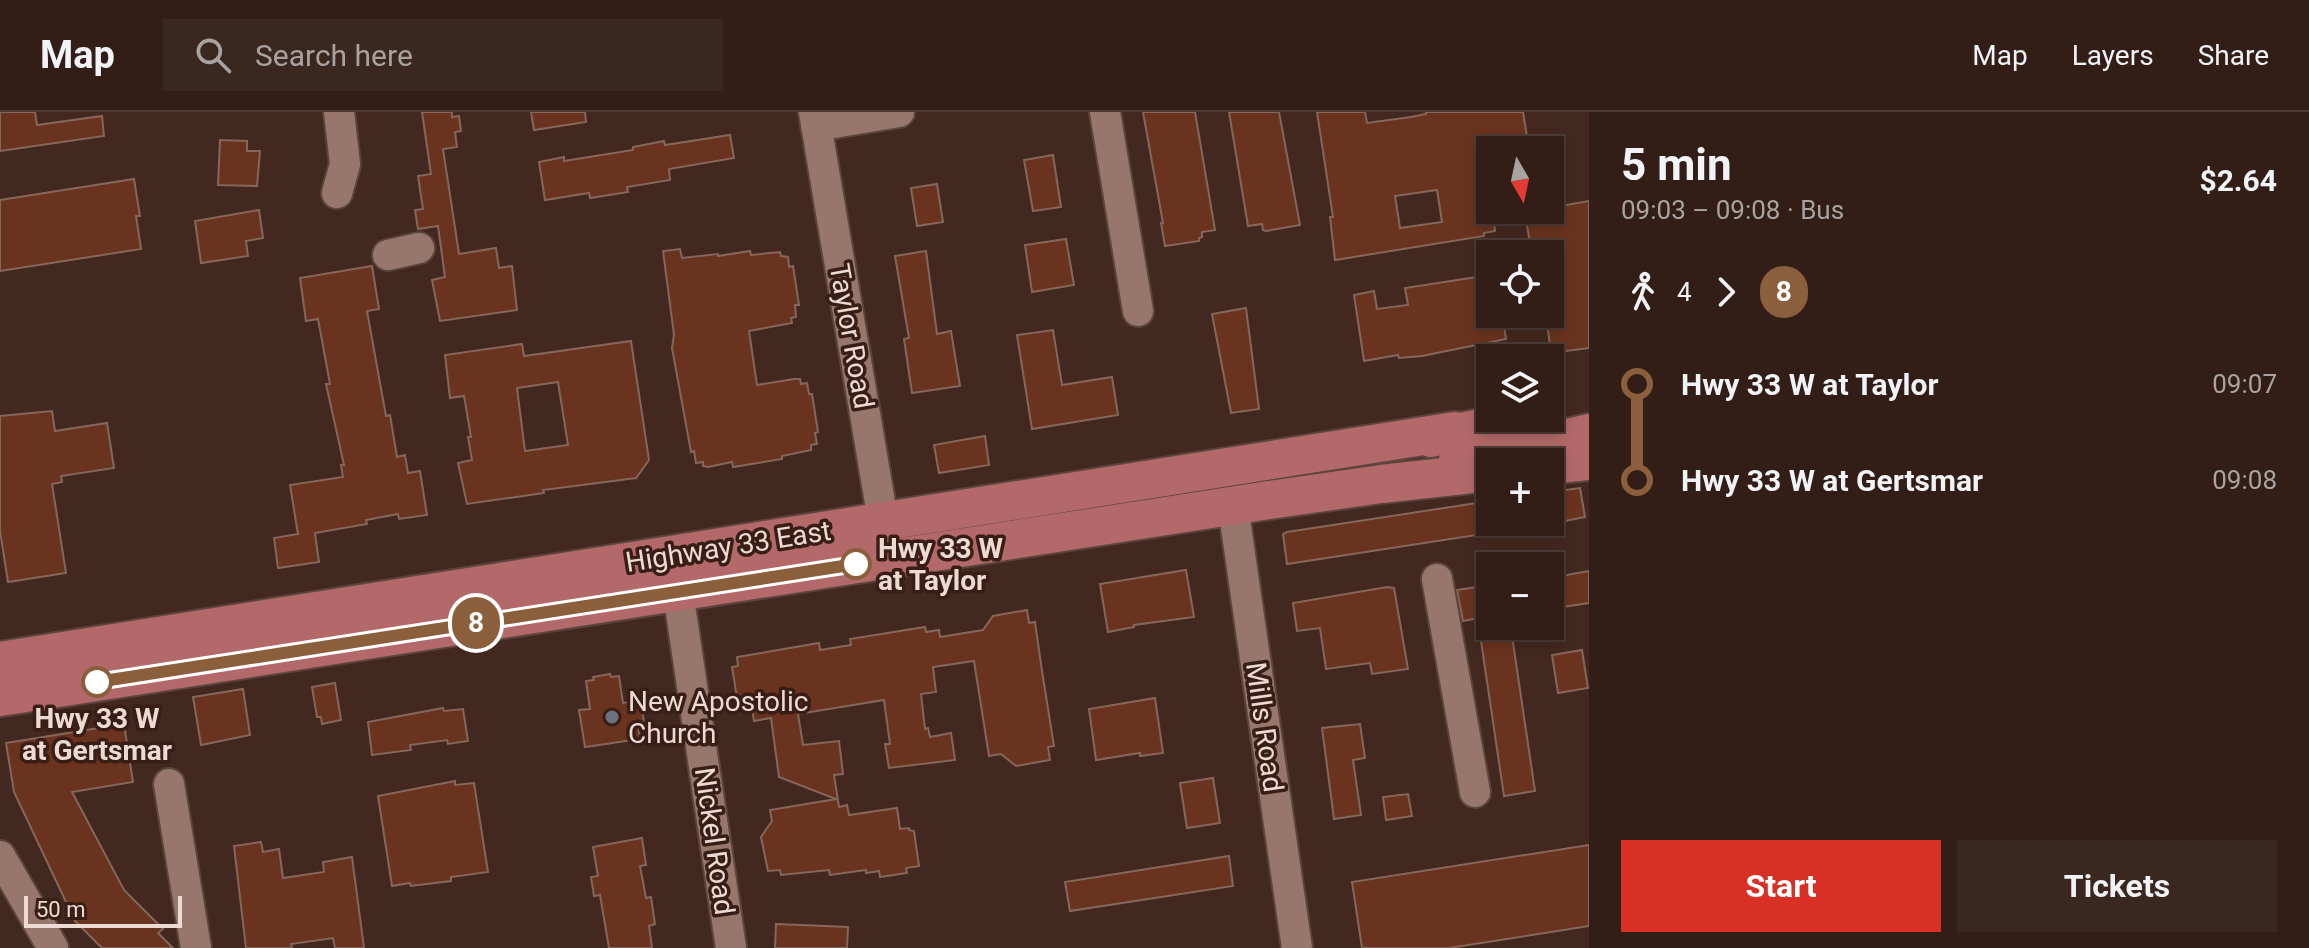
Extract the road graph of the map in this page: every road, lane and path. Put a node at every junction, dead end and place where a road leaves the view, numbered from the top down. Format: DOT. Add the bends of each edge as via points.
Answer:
graph roads {
  1 [pos="339,112"];
  2 [pos="899,112"];
  3 [pos="1105,112"];
  4 [pos="815,119"];
  5 [pos="337,193"];
  6 [pos="419,248"];
  7 [pos="388,255"];
  8 [pos="1138,311"];
  9 [pos="1589,407"];
  10 [pos="1564,411"];
  11 [pos="1476,427"];
  12 [pos="1455,431"];
  13 [pos="1589,433"];
  14 [pos="1589,461"];
  15 [pos="1564,464"];
  16 [pos="1476,474"];
  17 [pos="1381,484"];
  18 [pos="1233,506"];
  19 [pos="883,521"];
  20 [pos="889,559"];
  21 [pos="1437,579"];
  22 [pos="678,592"];
  23 [pos="0,661"];
  24 [pos="0,697"];
  25 [pos="169,784"];
  26 [pos="1475,792"];
  27 [pos="6,866"];
  28 [pos="53,948"];
  29 [pos="196,948"];
  30 [pos="731,948"];
  31 [pos="1297,948"];
  1 -- 5 [label="street" via="345,164"];
  2 -- 4 [label="street"];
  3 -- 8 [label="street"];
  4 -- 19 [label="street, Taylor Road"];
  6 -- 7 [label="street"];
  9 -- 10 [label="main road"];
  11 -- 12 [label="main road"];
  12 -- 18 [label="main road" via="1265,477 1248,485"];
  12 -- 19 [label="main road, Highway 33 East"];
  13 -- 17 [label="main road"];
  14 -- 15 [label="main road"];
  16 -- 17 [label="main road"];
  17 -- 18 [label="main road"];
  18 -- 20 [label="main road"];
  18 -- 31 [label="street, Mills Road"];
  19 -- 20 [label="street, Taylor Road"];
  19 -- 23 [label="main road, Highway 33 East"];
  20 -- 22 [label="main road"];
  21 -- 26 [label="street"];
  22 -- 24 [label="main road"];
  22 -- 30 [label="street, Nickel Road"];
  25 -- 29 [label="street"];
  27 -- 28 [label="street"];
}
